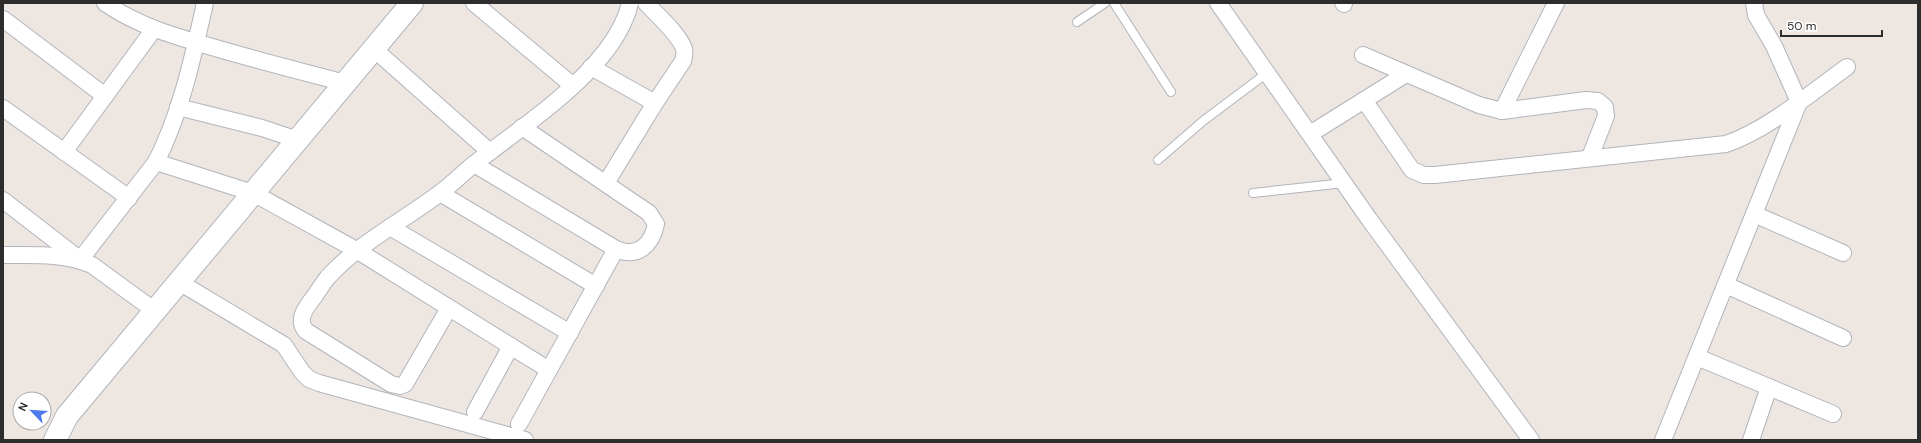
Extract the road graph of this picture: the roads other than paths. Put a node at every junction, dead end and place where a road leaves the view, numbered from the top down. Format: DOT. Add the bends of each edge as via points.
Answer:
graph roads {
  1 [pos="105,3"];
  2 [pos="205,3"];
  3 [pos="412,3"];
  4 [pos="474,3"];
  5 [pos="630,3"];
  6 [pos="646,3"];
  7 [pos="1105,3"];
  8 [pos="1114,3"];
  9 [pos="1218,3"];
  10 [pos="1556,3"];
  11 [pos="1754,3"];
  12 [pos="130,10"];
  13 [pos="3,19"];
  14 [pos="1077,22"];
  15 [pos="154,29"];
  16 [pos="196,42"];
  17 [pos="374,49"];
  18 [pos="1363,55"];
  19 [pos="1847,67"];
  20 [pos="591,68"];
  21 [pos="1267,73"];
  22 [pos="1406,74"];
  23 [pos="345,83"];
  24 [pos="572,86"];
  25 [pos="1171,92"];
  26 [pos="105,96"];
  27 [pos="1364,100"];
  28 [pos="1799,102"];
  29 [pos="655,103"];
  30 [pos="178,107"];
  31 [pos="3,108"];
  32 [pos="1502,110"];
  33 [pos="522,127"];
  34 [pos="1310,134"];
  35 [pos="298,140"];
  36 [pos="64,152"];
  37 [pos="490,152"];
  38 [pos="1590,157"];
  39 [pos="1158,160"];
  40 [pos="156,162"];
  41 [pos="474,164"];
  42 [pos="606,183"];
  43 [pos="1344,183"];
  44 [pos="254,193"];
  45 [pos="440,193"];
  46 [pos="1253,193"];
  47 [pos="129,198"];
  48 [pos="3,200"];
  49 [pos="1754,214"];
  50 [pos="390,227"];
  51 [pos="616,249"];
  52 [pos="358,251"];
  53 [pos="1843,253"];
  54 [pos="3,255"];
  55 [pos="81,260"];
  56 [pos="179,282"];
  57 [pos="1726,285"];
  58 [pos="596,286"];
  59 [pos="449,308"];
  60 [pos="155,311"];
  61 [pos="570,334"];
  62 [pos="1842,338"];
  63 [pos="511,346"];
  64 [pos="1697,357"];
  65 [pos="549,370"];
  66 [pos="1769,387"];
  67 [pos="475,412"];
  68 [pos="1833,414"];
  69 [pos="519,424"];
  70 [pos="55,440"];
  71 [pos="525,440"];
  72 [pos="1531,440"];
  73 [pos="1663,440"];
  74 [pos="1751,440"];
  1 -- 12 [label="street"];
  2 -- 16 [label="street"];
  3 -- 17 [label="street"];
  4 -- 24 [label="street"];
  5 -- 20 [label="street" via="620,28 606,51"];
  6 -- 29 [label="street" via="679,40 684,50 682,61"];
  7 -- 14 [label="lane"];
  8 -- 25 [label="lane"];
  9 -- 21 [label="street"];
  10 -- 32 [label="street"];
  11 -- 28 [label="street" via="1756,15 1774,46"];
  12 -- 15 [label="street"];
  13 -- 26 [label="street"];
  15 -- 16 [label="street"];
  15 -- 26 [label="street"];
  16 -- 23 [label="street"];
  16 -- 30 [label="street"];
  17 -- 23 [label="street"];
  17 -- 37 [label="street"];
  18 -- 22 [label="street"];
  19 -- 28 [label="street"];
  20 -- 24 [label="street"];
  20 -- 29 [label="street"];
  21 -- 34 [label="street"];
  21 -- 39 [label="lane" via="1203,121"];
  22 -- 27 [label="street"];
  22 -- 32 [label="street" via="1479,105"];
  23 -- 35 [label="street"];
  24 -- 33 [label="street"];
  26 -- 36 [label="street"];
  27 -- 34 [label="street"];
  27 -- 38 [label="street" via="1412,170 1424,175"];
  28 -- 38 [label="street" via="1738,140 1726,144"];
  28 -- 49 [label="street"];
  29 -- 42 [label="street"];
  30 -- 35 [label="street" via="262,128"];
  30 -- 40 [label="street"];
  31 -- 36 [label="street"];
  32 -- 38 [label="street" via="1586,100 1598,101 1605,107 1606,116"];
  33 -- 37 [label="street"];
  33 -- 42 [label="street"];
  34 -- 43 [label="street"];
  35 -- 44 [label="street"];
  36 -- 47 [label="street"];
  37 -- 41 [label="street"];
  40 -- 44 [label="street"];
  40 -- 47 [label="street"];
  41 -- 45 [label="street"];
  41 -- 51 [label="street"];
  42 -- 51 [label="street" via="644,208 656,224 646,245 638,252 624,253"];
  43 -- 46 [label="lane"];
  43 -- 72 [label="street"];
  44 -- 52 [label="street"];
  44 -- 56 [label="street"];
  45 -- 50 [label="street"];
  45 -- 58 [label="street"];
  47 -- 55 [label="street"];
  48 -- 55 [label="street"];
  49 -- 53 [label="street"];
  49 -- 57 [label="street"];
  50 -- 52 [label="street"];
  50 -- 61 [label="street"];
  51 -- 58 [label="street"];
  52 -- 59 [label="street"];
  52 -- 59 [label="street" via="328,277 307,306 301,319 301,326 306,331 391,384 400,386 405,384"];
  54 -- 55 [label="street" via="67,256"];
  55 -- 60 [label="street" via="92,265"];
  56 -- 60 [label="street"];
  56 -- 71 [label="street" via="284,346 309,379"];
  57 -- 62 [label="street"];
  57 -- 64 [label="street"];
  58 -- 61 [label="street"];
  59 -- 63 [label="street"];
  60 -- 70 [label="street" via="67,416"];
  61 -- 65 [label="street"];
  63 -- 65 [label="street"];
  63 -- 67 [label="street"];
  64 -- 66 [label="street"];
  64 -- 73 [label="street"];
  65 -- 69 [label="street"];
  66 -- 68 [label="street"];
  66 -- 74 [label="street"];
}
